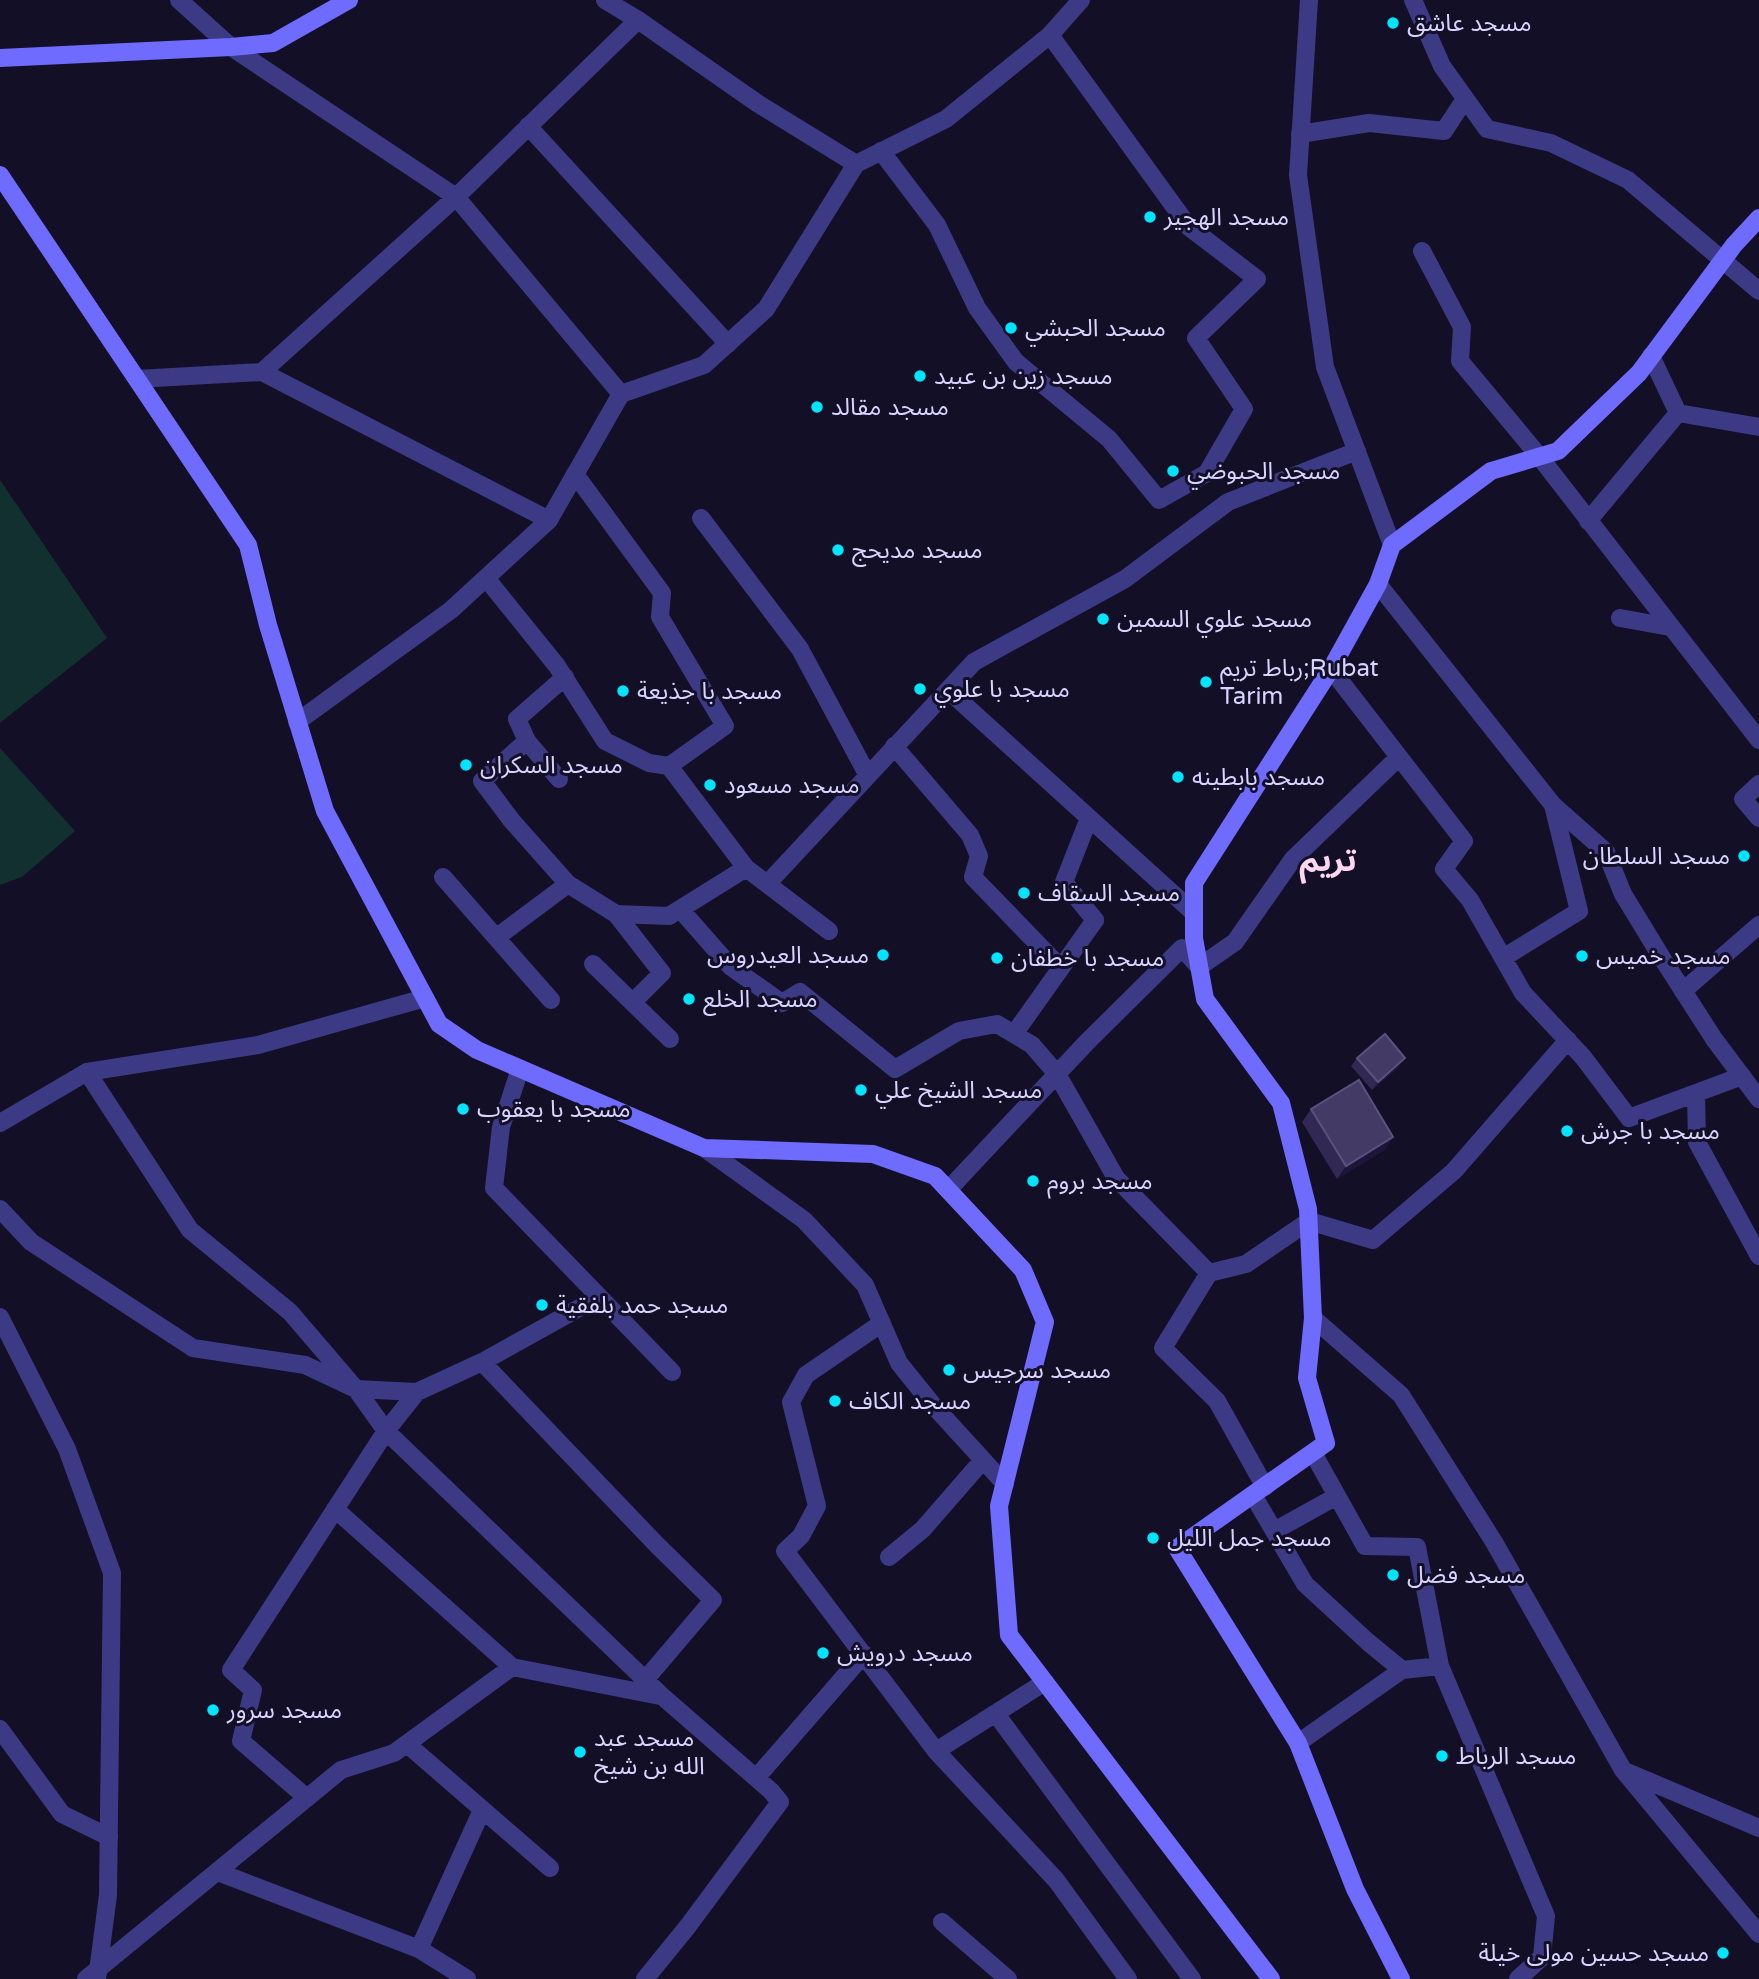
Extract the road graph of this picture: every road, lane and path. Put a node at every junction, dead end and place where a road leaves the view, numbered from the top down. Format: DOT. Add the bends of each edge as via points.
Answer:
graph roads {
  1 [pos="179,0"];
  2 [pos="349,0"];
  3 [pos="605,0"];
  4 [pos="1081,0"];
  5 [pos="1309,0"];
  6 [pos="1413,0"];
  7 [pos="638,20"];
  8 [pos="1050,35"];
  9 [pos="231,47"];
  10 [pos="0,58"];
  11 [pos="1465,99"];
  12 [pos="528,127"];
  13 [pos="1300,134"];
  14 [pos="881,151"];
  15 [pos="856,164"];
  16 [pos="0,175"];
  17 [pos="456,197"];
  18 [pos="1759,218"];
  19 [pos="1422,251"];
  20 [pos="1723,259"];
  21 [pos="1759,291"];
  22 [pos="728,344"];
  23 [pos="1651,356"];
  24 [pos="262,372"];
  25 [pos="137,379"];
  26 [pos="621,394"];
  27 [pos="1678,413"];
  28 [pos="1759,427"];
  29 [pos="1357,452"];
  30 [pos="1539,456"];
  31 [pos="575,474"];
  32 [pos="701,518"];
  33 [pos="549,520"];
  34 [pos="1588,521"];
  35 [pos="1392,545"];
  36 [pos="486,578"];
  37 [pos="1378,583"];
  38 [pos="1620,618"];
  39 [pos="1670,627"];
  40 [pos="1331,669"];
  41 [pos="565,677"];
  42 [pos="948,690"];
  43 [pos="297,722"];
  44 [pos="1759,740"];
  45 [pos="527,741"];
  46 [pos="894,746"];
  47 [pos="1399,757"];
  48 [pos="669,766"];
  49 [pos="867,774"];
  50 [pos="559,779"];
  51 [pos="1759,784"];
  52 [pos="1553,805"];
  53 [pos="1089,818"];
  54 [pos="1759,818"];
  55 [pos="746,868"];
  56 [pos="443,877"];
  57 [pos="568,884"];
  58 [pos="767,884"];
  59 [pos="680,909"];
  60 [pos="1194,912"];
  61 [pos="616,914"];
  62 [pos="1759,925"];
  63 [pos="829,931"];
  64 [pos="497,937"];
  65 [pos="1503,958"];
  66 [pos="593,964"];
  67 [pos="1199,967"];
  68 [pos="1061,968"];
  69 [pos="1683,991"];
  70 [pos="425,998"];
  71 [pos="551,1000"];
  72 [pos="633,1002"];
  73 [pos="1014,1034"];
  74 [pos="670,1039"];
  75 [pos="1568,1040"];
  76 [pos="520,1069"];
  77 [pos="87,1072"];
  78 [pos="1057,1074"];
  79 [pos="1742,1076"];
  80 [pos="1696,1093"];
  81 [pos="1759,1099"];
  82 [pos="0,1123"];
  83 [pos="704,1149"];
  84 [pos="948,1190"];
  85 [pos="0,1209"];
  86 [pos="1309,1221"];
  87 [pos="1759,1256"];
  88 [pos="1209,1273"];
  89 [pos="599,1297"];
  90 [pos="0,1317"];
  91 [pos="1314,1318"];
  92 [pos="882,1323"];
  93 [pos="482,1362"];
  94 [pos="672,1372"];
  95 [pos="356,1389"];
  96 [pos="416,1392"];
  97 [pos="386,1432"];
  98 [pos="1313,1453"];
  99 [pos="983,1460"];
  100 [pos="1005,1484"];
  101 [pos="1259,1491"];
  102 [pos="1337,1496"];
  103 [pos="335,1509"];
  104 [pos="1274,1531"];
  105 [pos="889,1557"];
  106 [pos="863,1654"];
  107 [pos="1440,1666"];
  108 [pos="512,1667"];
  109 [pos="1402,1670"];
  110 [pos="645,1680"];
  111 [pos="1045,1682"];
  112 [pos="662,1696"];
  113 [pos="996,1714"];
  114 [pos="4,1742"];
  115 [pos="1298,1743"];
  116 [pos="407,1744"];
  117 [pos="936,1751"];
  118 [pos="1623,1770"];
  119 [pos="756,1778"];
  120 [pos="307,1798"];
  121 [pos="482,1810"];
  122 [pos="1759,1828"];
  123 [pos="109,1837"];
  124 [pos="550,1868"];
  125 [pos="218,1872"];
  126 [pos="942,1922"];
  127 [pos="1759,1934"];
  128 [pos="419,1949"];
  129 [pos="94,1976"];
  130 [pos="467,1979"];
  131 [pos="645,1979"];
  132 [pos="1008,1979"];
  133 [pos="1128,1979"];
  134 [pos="1192,1979"];
  135 [pos="1271,1979"];
  136 [pos="1401,1979"];
  137 [pos="1518,1979"];
  1 -- 9 [label="street"];
  2 -- 9 [label="main road" via="273,43"];
  3 -- 7 [label="street"];
  4 -- 8 [label="street"];
  5 -- 13 [label="street"];
  6 -- 11 [label="street" via="1442,66"];
  7 -- 12 [label="street"];
  7 -- 15 [label="street" via="757,103"];
  8 -- 14 [label="street" via="946,119"];
  8 -- 14 [label="street" via="1189,227 1257,279 1196,338 1244,410 1207,473 1160,500 1109,439 1016,362 977,308 937,225"];
  9 -- 10 [label="main road"];
  9 -- 17 [label="street"];
  11 -- 13 [label="street" via="1444,131 1369,123"];
  11 -- 20 [label="street" via="1487,129 1550,143 1628,180"];
  12 -- 17 [label="street"];
  12 -- 22 [label="street"];
  13 -- 29 [label="street" via="1298,175 1325,367"];
  14 -- 15 [label="street"];
  15 -- 22 [label="street" via="766,309"];
  16 -- 25 [label="main road"];
  17 -- 24 [label="street"];
  17 -- 26 [label="street"];
  18 -- 20 [label="main road"];
  19 -- 30 [label="street" via="1462,327 1460,361"];
  20 -- 21 [label="street"];
  20 -- 23 [label="main road"];
  22 -- 26 [label="street" via="705,365"];
  23 -- 27 [label="street"];
  23 -- 30 [label="main road" via="1558,451"];
  24 -- 25 [label="street"];
  24 -- 33 [label="street"];
  25 -- 43 [label="main road" via="248,545"];
  26 -- 31 [label="street"];
  27 -- 28 [label="street"];
  27 -- 34 [label="street"];
  29 -- 35 [label="street"];
  29 -- 42 [label="street" via="1228,502 1125,579 974,662"];
  30 -- 34 [label="street"];
  30 -- 35 [label="main road" via="1490,471"];
  31 -- 33 [label="street"];
  31 -- 48 [label="street" via="662,593 660,617 725,726"];
  32 -- 49 [label="street" via="800,649"];
  33 -- 36 [label="street"];
  34 -- 39 [label="street"];
  35 -- 37 [label="main road"];
  36 -- 41 [label="street"];
  36 -- 43 [label="street" via="451,610"];
  37 -- 40 [label="main road"];
  37 -- 52 [label="street"];
  38 -- 39 [label="street"];
  39 -- 44 [label="street"];
  40 -- 47 [label="street"];
  40 -- 60 [label="main road" via="1194,883"];
  41 -- 45 [label="street" via="517,719"];
  41 -- 48 [label="street" via="605,741 649,763"];
  42 -- 46 [label="street"];
  42 -- 53 [label="street"];
  43 -- 70 [label="main road" via="325,811"];
  45 -- 50 [label="street"];
  45 -- 57 [label="street" via="482,781"];
  46 -- 49 [label="street"];
  46 -- 68 [label="street" via="970,835 979,856 973,877"];
  47 -- 65 [label="street" via="1464,841 1444,869 1470,900"];
  47 -- 67 [label="street" via="1293,859 1235,942"];
  48 -- 55 [label="street"];
  49 -- 58 [label="street"];
  51 -- 54 [label="street" via="1743,799"];
  52 -- 65 [label="street" via="1579,911"];
  52 -- 69 [label="street" via="1606,852 1623,894"];
  53 -- 60 [label="street"];
  53 -- 68 [label="street" via="1064,882 1096,920"];
  55 -- 58 [label="street"];
  55 -- 59 [label="street"];
  56 -- 64 [label="street"];
  57 -- 61 [label="street"];
  57 -- 64 [label="street"];
  58 -- 63 [label="street"];
  59 -- 61 [label="street" via="669,916"];
  59 -- 73 [label="street" via="731,967 782,1003 800,992 895,1069 959,1031 997,1024"];
  60 -- 67 [label="main road"];
  61 -- 72 [label="street" via="662,973"];
  62 -- 69 [label="street"];
  64 -- 71 [label="street"];
  65 -- 75 [label="street" via="1523,993"];
  66 -- 72 [label="street"];
  67 -- 78 [label="street" via="1182,948"];
  67 -- 86 [label="main road" via="1206,999 1281,1103"];
  68 -- 73 [label="street"];
  69 -- 79 [label="street"];
  70 -- 76 [label="main road" via="439,1024 477,1050"];
  70 -- 77 [label="street" via="258,1045"];
  72 -- 74 [label="street"];
  73 -- 78 [label="street" via="1032,1045"];
  75 -- 80 [label="street" via="1629,1118"];
  75 -- 86 [label="street" via="1454,1171 1373,1240"];
  76 -- 83 [label="main road"];
  76 -- 89 [label="street" via="501,1126 494,1188"];
  77 -- 82 [label="street"];
  77 -- 95 [label="street" via="190,1230 290,1312"];
  78 -- 84 [label="street"];
  78 -- 88 [label="street" via="1116,1178"];
  79 -- 80 [label="street"];
  79 -- 81 [label="street"];
  80 -- 87 [label="street" via="1697,1142"];
  83 -- 84 [label="main road" via="873,1154 935,1176"];
  83 -- 92 [label="street" via="804,1220 865,1285"];
  84 -- 100 [label="main road" via="1023,1270 1045,1322"];
  85 -- 95 [label="street" via="31,1242 193,1348 305,1365"];
  86 -- 88 [label="street" via="1246,1264"];
  86 -- 91 [label="main road"];
  88 -- 101 [label="street" via="1163,1349 1217,1401"];
  89 -- 93 [label="street"];
  89 -- 94 [label="street"];
  90 -- 123 [label="street" via="67,1449 112,1573"];
  91 -- 98 [label="main road" via="1307,1378 1326,1443"];
  91 -- 118 [label="street" via="1401,1395 1494,1542"];
  92 -- 99 [label="street" via="899,1363"];
  92 -- 106 [label="street" via="806,1375 791,1402 817,1506 801,1536 785,1551"];
  93 -- 96 [label="street"];
  93 -- 110 [label="street" via="713,1600"];
  95 -- 96 [label="street"];
  95 -- 97 [label="street"];
  96 -- 97 [label="street"];
  97 -- 103 [label="street"];
  97 -- 110 [label="street"];
  98 -- 101 [label="main road"];
  98 -- 102 [label="street"];
  99 -- 100 [label="street"];
  99 -- 105 [label="street" via="923,1529"];
  100 -- 111 [label="main road" via="999,1506 1009,1635"];
  101 -- 104 [label="street"];
  101 -- 115 [label="main road" via="1177,1548"];
  102 -- 104 [label="street"];
  102 -- 107 [label="street" via="1366,1546 1417,1547"];
  103 -- 108 [label="street"];
  103 -- 120 [label="street" via="231,1670 253,1690 241,1741"];
  104 -- 109 [label="street" via="1305,1584"];
  106 -- 117 [label="street"];
  106 -- 119 [label="street"];
  107 -- 109 [label="street"];
  107 -- 137 [label="street" via="1546,1916 1542,1956"];
  108 -- 112 [label="street"];
  108 -- 116 [label="street"];
  109 -- 115 [label="street"];
  110 -- 112 [label="street"];
  111 -- 113 [label="street"];
  111 -- 135 [label="main road"];
  112 -- 119 [label="street"];
  113 -- 117 [label="street"];
  113 -- 134 [label="street"];
  114 -- 123 [label="street" via="62,1814"];
  115 -- 136 [label="main road" via="1355,1889"];
  116 -- 120 [label="street" via="394,1753 341,1770"];
  116 -- 121 [label="street"];
  117 -- 133 [label="street" via="1056,1880"];
  118 -- 122 [label="street"];
  118 -- 127 [label="street"];
  119 -- 131 [label="street" via="780,1802"];
  120 -- 125 [label="street"];
  121 -- 124 [label="street"];
  121 -- 128 [label="street"];
  123 -- 129 [label="street" via="108,1895"];
  125 -- 128 [label="street"];
  125 -- 129 [label="street"];
  126 -- 132 [label="street"];
  128 -- 130 [label="street"];
}
